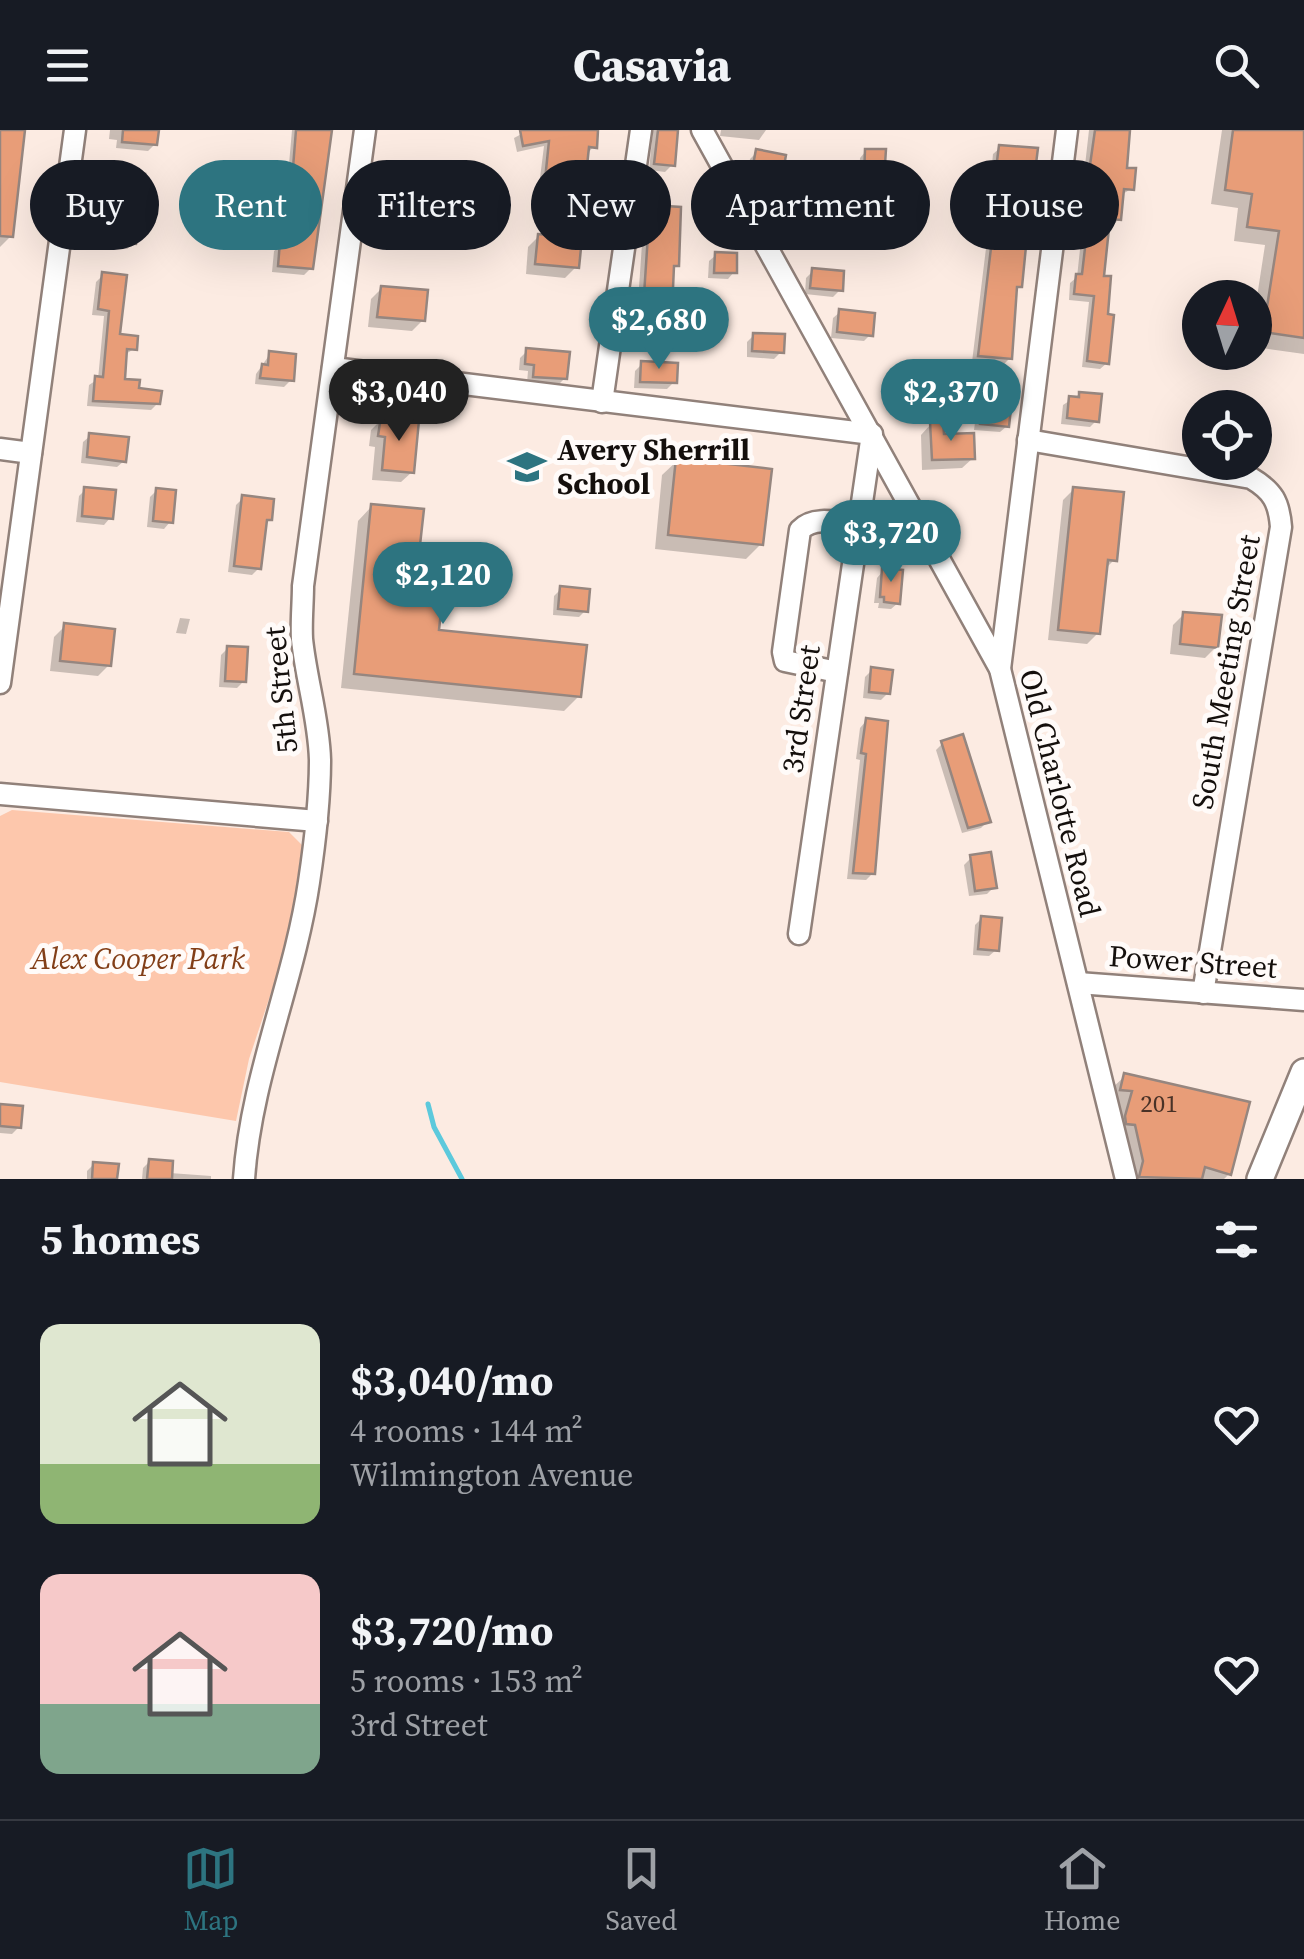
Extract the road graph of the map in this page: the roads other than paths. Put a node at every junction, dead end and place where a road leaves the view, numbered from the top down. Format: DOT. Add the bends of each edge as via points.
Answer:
graph roads {
  1 [pos="75,130"];
  2 [pos="365,130"];
  3 [pos="641,130"];
  4 [pos="702,130"];
  5 [pos="1067,130"];
  6 [pos="333,368"];
  7 [pos="602,402"];
  8 [pos="872,434"];
  9 [pos="1028,440"];
  10 [pos="0,449"];
  11 [pos="30,453"];
  12 [pos="859,524"];
  13 [pos="1000,669"];
  14 [pos="837,672"];
  15 [pos="0,684"];
  16 [pos="0,794"];
  17 [pos="317,821"];
  18 [pos="800,934"];
  19 [pos="1078,983"];
  20 [pos="1203,993"];
  21 [pos="1304,1000"];
  22 [pos="1304,1072"];
  23 [pos="244,1179"];
  24 [pos="1126,1179"];
  25 [pos="1260,1179"];
  1 -- 11 [label="street"];
  2 -- 6 [label="street, 5th Street"];
  3 -- 7 [label="street"];
  4 -- 8 [label="street, Old Charlotte Road"];
  5 -- 9 [label="street"];
  6 -- 7 [label="street"];
  6 -- 17 [label="street, 5th Street" via="303,586 302,639 320,759"];
  7 -- 8 [label="street"];
  8 -- 12 [label="street, 3rd Street"];
  8 -- 13 [label="street, Old Charlotte Road"];
  9 -- 13 [label="street"];
  9 -- 20 [label="street, South Meeting Street" via="1251,478 1280,506"];
  10 -- 11 [label="street"];
  11 -- 15 [label="street"];
  12 -- 14 [label="street, 3rd Street"];
  12 -- 14 [label="street" via="816,521 800,530 785,662"];
  13 -- 19 [label="street, Old Charlotte Road"];
  14 -- 18 [label="street, 3rd Street"];
  16 -- 17 [label="street"];
  17 -- 23 [label="street, 5th Street" via="292,966 266,1046 246,1143"];
  19 -- 20 [label="street, Power Street"];
  19 -- 24 [label="street, Old Charlotte Road"];
  20 -- 21 [label="street, Power Street"];
  22 -- 25 [label="main road"];
}
